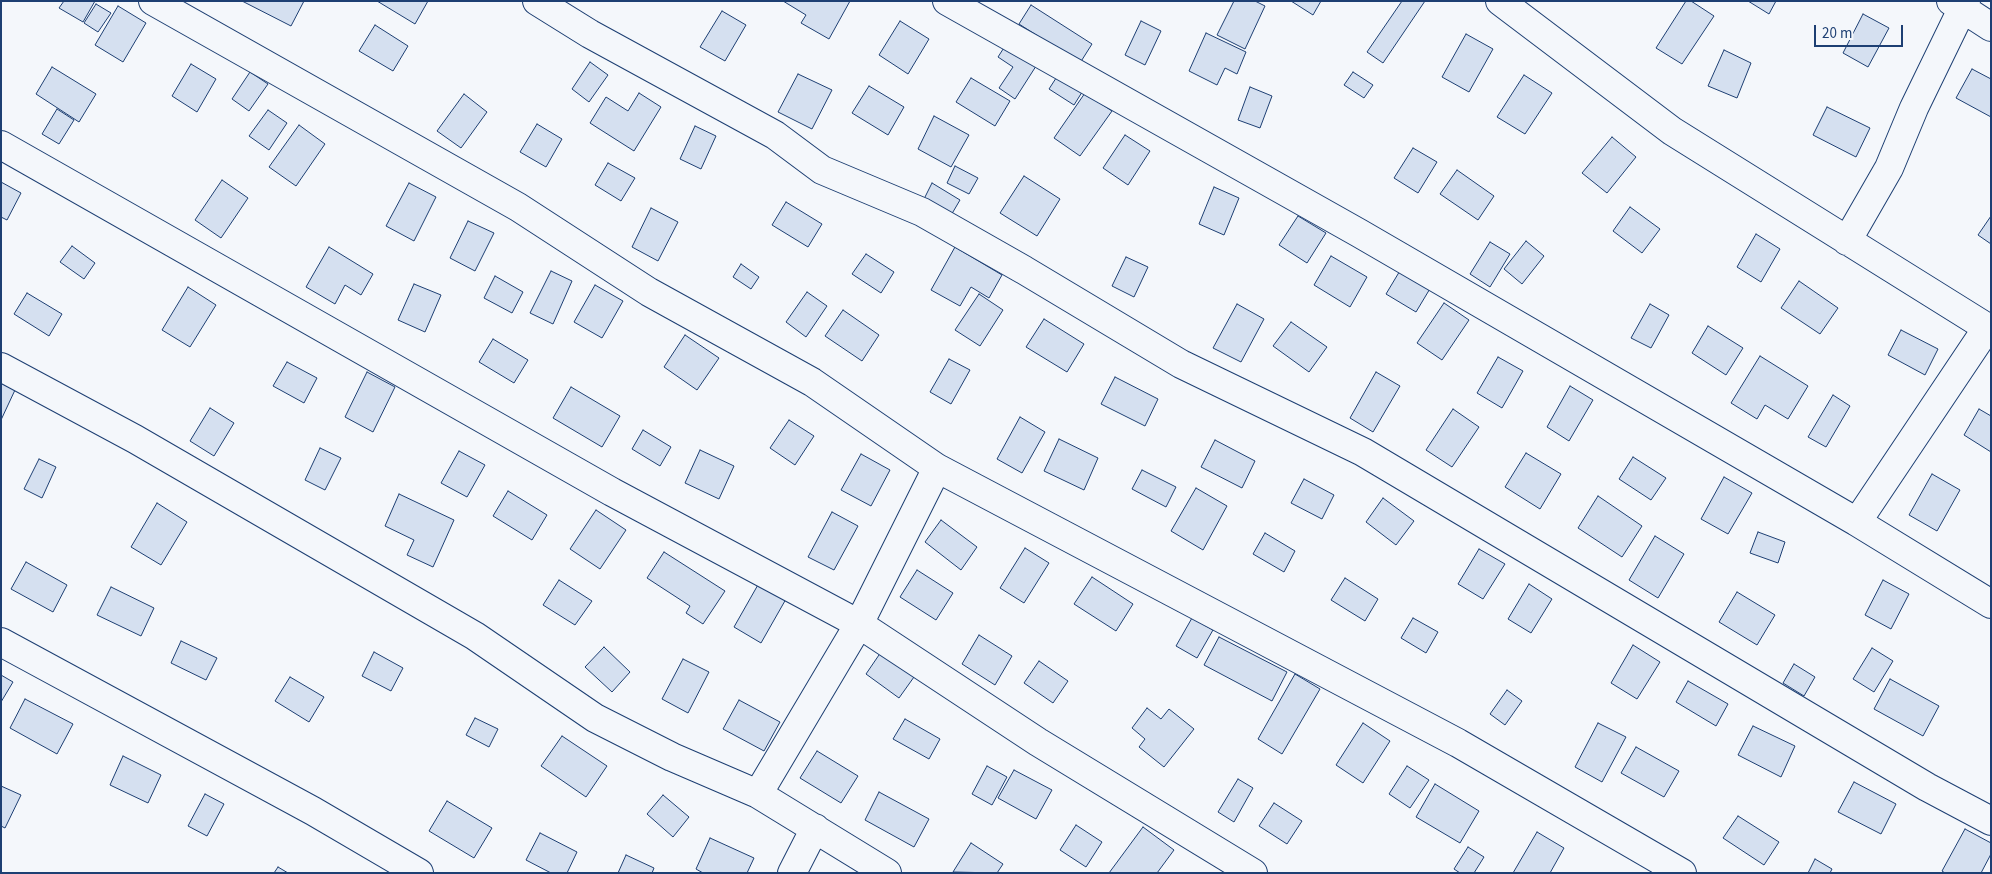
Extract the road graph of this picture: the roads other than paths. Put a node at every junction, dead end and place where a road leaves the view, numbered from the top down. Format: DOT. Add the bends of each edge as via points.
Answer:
graph roads {
  1 [pos="153,1"];
  2 [pos="537,1"];
  3 [pos="947,1"];
  4 [pos="1500,1"];
  5 [pos="1959,4"];
  6 [pos="1991,27"];
  7 [pos="1,145"];
  8 [pos="1847,241"];
  9 [pos="1989,329"];
  10 [pos="1,367"];
  11 [pos="937,468"];
  12 [pos="1857,522"];
  13 [pos="1991,604"];
  14 [pos="859,624"];
  15 [pos="1,642"];
  16 [pos="758,794"];
  17 [pos="1991,821"];
  18 [pos="815,828"];
  19 [pos="419,873"];
  20 [pos="792,873"];
  21 [pos="887,873"];
  22 [pos="1253,873"];
  23 [pos="1682,873"];
  1 -- 11 [label="street" via="518,207 648,292 812,382"];
  2 -- 17 [label="street" via="590,34 775,135 822,170 922,212 1181,364 1363,452 1926,787"];
  3 -- 12 [label="street" via="1359,233"];
  4 -- 8 [label="street" via="1672,131"];
  5 -- 6 [label="street"];
  5 -- 8 [label="street" via="1889,168"];
  7 -- 14 [label="street" via="612,492"];
  8 -- 9 [label="street"];
  9 -- 12 [label="street"];
  10 -- 16 [label="street" via="135,439 475,636 595,718 672,757"];
  11 -- 14 [label="street"];
  11 -- 23 [label="street" via="1458,743"];
  12 -- 13 [label="street"];
  14 -- 16 [label="street"];
  14 -- 22 [label="street" via="1038,742"];
  15 -- 19 [label="street" via="314,811"];
  16 -- 18 [label="street"];
  18 -- 20 [label="street"];
  18 -- 21 [label="street"];
}
